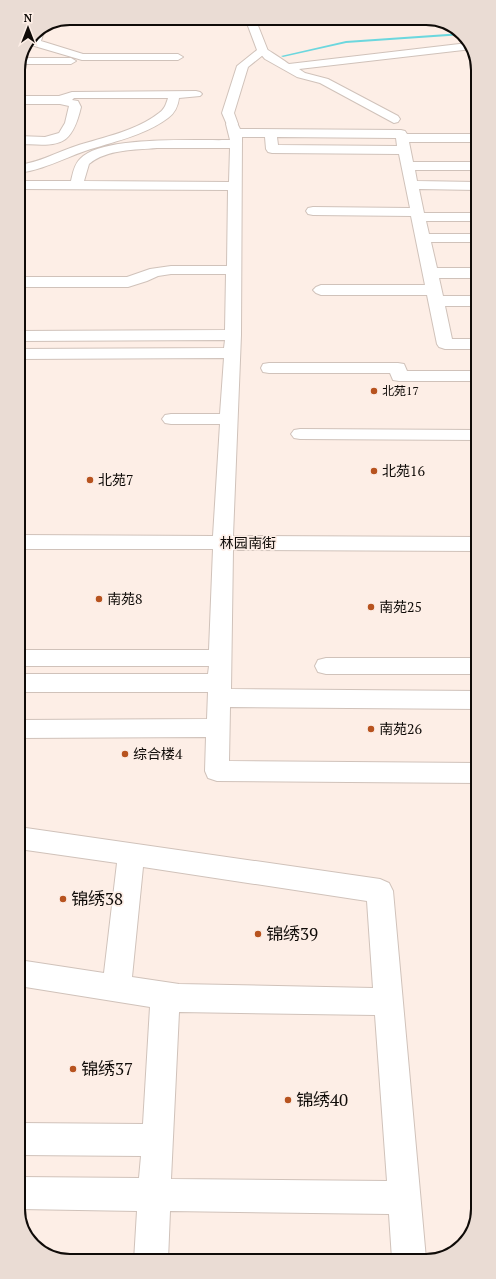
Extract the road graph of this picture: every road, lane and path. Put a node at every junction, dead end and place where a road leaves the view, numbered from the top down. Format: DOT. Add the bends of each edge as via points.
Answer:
graph roads {
  1 [pos="253,25"];
  2 [pos="464,47"];
  3 [pos="47,48"];
  4 [pos="263,51"];
  5 [pos="178,57"];
  6 [pos="26,61"];
  7 [pos="81,62"];
  8 [pos="288,67"];
  9 [pos="76,81"];
  10 [pos="174,94"];
  11 [pos="196,94"];
  12 [pos="67,98"];
  13 [pos="25,100"];
  14 [pos="394,119"];
  15 [pos="451,127"];
  16 [pos="234,134"];
  17 [pos="62,137"];
  18 [pos="432,138"];
  19 [pos="471,138"];
  20 [pos="25,140"];
  21 [pos="404,144"];
  22 [pos="81,149"];
  23 [pos="408,166"];
  24 [pos="471,166"];
  25 [pos="25,168"];
  26 [pos="25,185"];
  27 [pos="77,185"];
  28 [pos="412,185"];
  29 [pos="235,186"];
  30 [pos="471,186"];
  31 [pos="313,211"];
  32 [pos="418,214"];
  33 [pos="471,217"];
  34 [pos="423,238"];
  35 [pos="471,238"];
  36 [pos="234,270"];
  37 [pos="430,273"];
  38 [pos="471,273"];
  39 [pos="25,282"];
  40 [pos="321,290"];
  41 [pos="435,295"];
  42 [pos="471,300"];
  43 [pos="25,334"];
  44 [pos="232,344"];
  45 [pos="471,344"];
  46 [pos="25,354"];
  47 [pos="269,368"];
  48 [pos="471,376"];
  49 [pos="171,419"];
  50 [pos="229,419"];
  51 [pos="300,434"];
  52 [pos="471,434"];
  53 [pos="25,542"];
  54 [pos="223,543"];
  55 [pos="471,544"];
  56 [pos="25,658"];
  57 [pos="220,658"];
  58 [pos="326,666"];
  59 [pos="471,666"];
  60 [pos="25,683"];
  61 [pos="219,691"];
  62 [pos="471,700"];
  63 [pos="218,728"];
  64 [pos="25,729"];
  65 [pos="471,773"];
  66 [pos="25,839"];
  67 [pos="131,855"];
  68 [pos="25,974"];
  69 [pos="117,988"];
  70 [pos="165,996"];
  71 [pos="388,1002"];
  72 [pos="25,1139"];
  73 [pos="156,1140"];
  74 [pos="25,1193"];
  75 [pos="154,1196"];
  76 [pos="404,1198"];
  77 [pos="151,1254"];
  78 [pos="409,1254"];
  1 -- 4 [label="street"];
  2 -- 8 [label="street"];
  3 -- 7 [label="street"];
  4 -- 8 [label="street"];
  4 -- 16 [label="street" via="243,66 228,113"];
  5 -- 7 [label="street"];
  6 -- 7 [label="street"];
  8 -- 14 [label="street" via="310,78 324,81"];
  9 -- 12 [label="street"];
  10 -- 11 [label="street"];
  10 -- 12 [label="street"];
  10 -- 22 [label="street" via="173,104 162,118 150,125"];
  12 -- 13 [label="street"];
  12 -- 17 [label="street" via="75,107 67,132"];
  15 -- 18 [label="street" via="431,132"];
  16 -- 21 [label="street" via="401,134"];
  16 -- 27 [label="street" via="136,145 94,153 84,161"];
  16 -- 29 [label="street"];
  17 -- 20 [label="street" via="52,140"];
  17 -- 22 [label="street"];
  18 -- 19 [label="street"];
  18 -- 21 [label="street"];
  21 -- 23 [label="street"];
  22 -- 25 [label="street" via="38,167"];
  23 -- 24 [label="street"];
  23 -- 28 [label="street"];
  26 -- 27 [label="street"];
  27 -- 29 [label="street"];
  28 -- 30 [label="street"];
  28 -- 32 [label="street"];
  29 -- 36 [label="street"];
  31 -- 32 [label="street"];
  32 -- 33 [label="street"];
  32 -- 34 [label="street"];
  34 -- 35 [label="street"];
  34 -- 37 [label="street"];
  36 -- 39 [label="street" via="171,270 155,272 128,282"];
  36 -- 44 [label="street"];
  37 -- 38 [label="street"];
  37 -- 41 [label="street"];
  40 -- 41 [label="street"];
  41 -- 42 [label="street"];
  41 -- 45 [label="street" via="445,344"];
  43 -- 44 [label="street" via="44,329"];
  44 -- 46 [label="street"];
  44 -- 50 [label="street"];
  47 -- 48 [label="street" via="398,368 399,376"];
  49 -- 50 [label="street"];
  50 -- 54 [label="street"];
  51 -- 52 [label="street"];
  53 -- 54 [label="street, 林园南街"];
  54 -- 55 [label="street, 林园南街"];
  54 -- 57 [label="street"];
  56 -- 57 [label="street"];
  57 -- 61 [label="street"];
  58 -- 59 [label="street"];
  60 -- 61 [label="street"];
  61 -- 62 [label="street"];
  61 -- 63 [label="street"];
  63 -- 64 [label="street"];
  63 -- 65 [label="street" via="217,771"];
  66 -- 67 [label="street"];
  67 -- 69 [label="street"];
  67 -- 71 [label="street" via="380,892"];
  68 -- 69 [label="street"];
  69 -- 70 [label="street"];
  70 -- 71 [label="street"];
  70 -- 73 [label="street"];
  71 -- 76 [label="street"];
  72 -- 73 [label="street"];
  73 -- 75 [label="street"];
  74 -- 75 [label="street"];
  75 -- 76 [label="street"];
  75 -- 77 [label="street"];
  76 -- 78 [label="street"];
}
